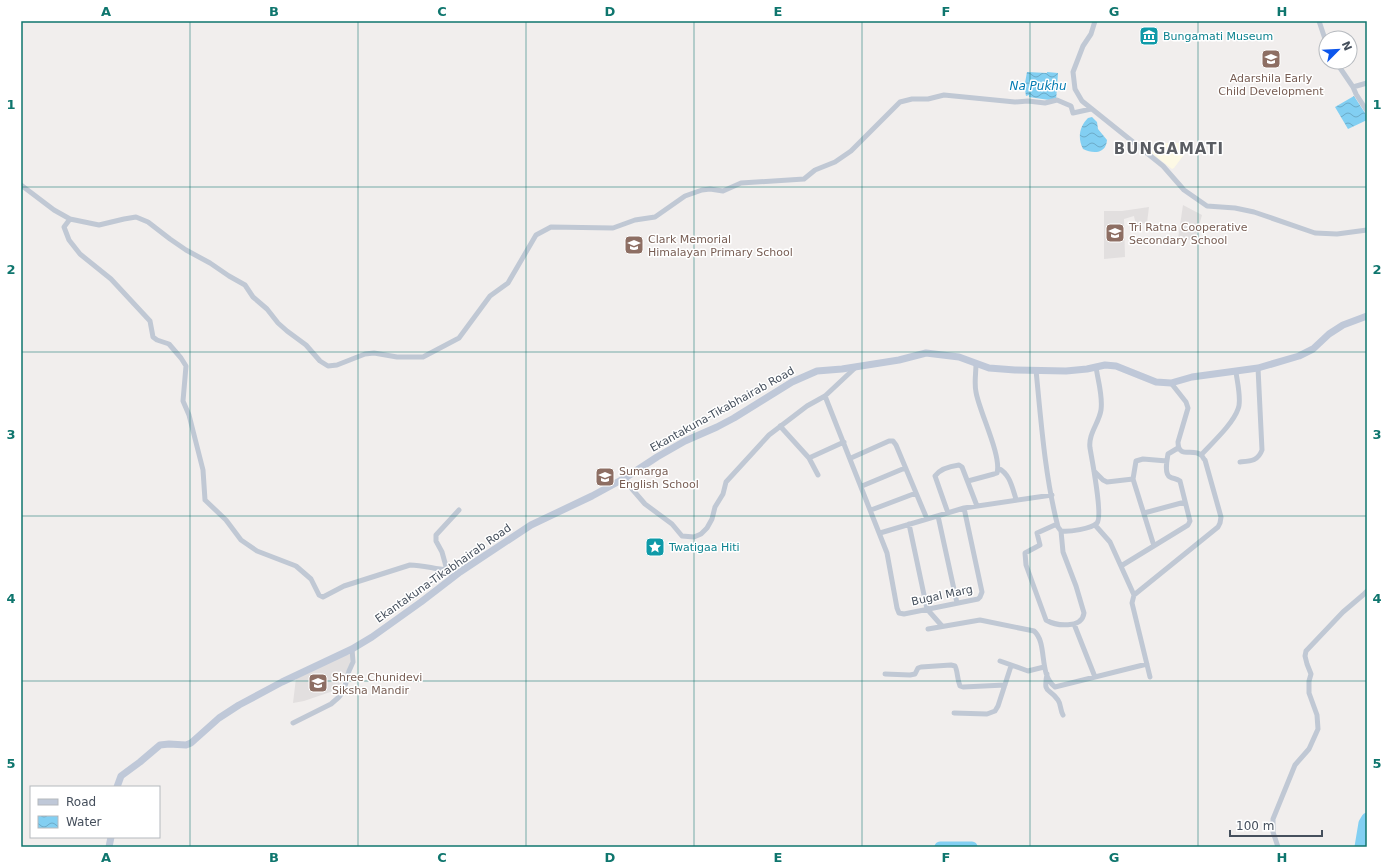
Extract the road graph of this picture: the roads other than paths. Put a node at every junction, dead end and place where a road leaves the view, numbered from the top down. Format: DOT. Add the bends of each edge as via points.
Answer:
graph roads {
  1 [pos="1095,21"];
  2 [pos="1342,70"];
  3 [pos="1367,83"];
  4 [pos="1354,87"];
  5 [pos="1091,109"];
  6 [pos="1367,111"];
  7 [pos="21,185"];
  8 [pos="70,219"];
  9 [pos="1367,230"];
  10 [pos="1367,316"];
  11 [pos="976,364"];
  12 [pos="857,366"];
  13 [pos="1096,368"];
  14 [pos="1258,368"];
  15 [pos="1036,370"];
  16 [pos="1236,372"];
  17 [pos="1171,383"];
  18 [pos="825,396"];
  19 [pos="780,426"];
  20 [pos="844,442"];
  21 [pos="1178,448"];
  22 [pos="1201,454"];
  23 [pos="809,458"];
  24 [pos="851,458"];
  25 [pos="1167,461"];
  26 [pos="1240,462"];
  27 [pos="905,468"];
  28 [pos="998,468"];
  29 [pos="1094,470"];
  30 [pos="818,475"];
  31 [pos="625,478"];
  32 [pos="1133,479"];
  33 [pos="968,481"];
  34 [pos="862,486"];
  35 [pos="916,493"];
  36 [pos="1052,495"];
  37 [pos="1016,499"];
  38 [pos="1185,502"];
  39 [pos="977,506"];
  40 [pos="964,508"];
  41 [pos="459,510"];
  42 [pos="871,510"];
  43 [pos="948,513"];
  44 [pos="1144,513"];
  45 [pos="938,516"];
  46 [pos="926,519"];
  47 [pos="909,524"];
  48 [pos="1057,524"];
  49 [pos="1095,524"];
  50 [pos="1061,531"];
  51 [pos="880,533"];
  52 [pos="1154,546"];
  53 [pos="1121,566"];
  54 [pos="447,570"];
  55 [pos="453,577"];
  56 [pos="1367,591"];
  57 [pos="1134,595"];
  58 [pos="957,602"];
  59 [pos="927,609"];
  60 [pos="1074,624"];
  61 [pos="942,626"];
  62 [pos="928,629"];
  63 [pos="352,649"];
  64 [pos="1000,661"];
  65 [pos="1147,664"];
  66 [pos="1012,666"];
  67 [pos="1044,667"];
  68 [pos="885,674"];
  69 [pos="1047,674"];
  70 [pos="1150,677"];
  71 [pos="1095,678"];
  72 [pos="1005,685"];
  73 [pos="954,713"];
  74 [pos="1063,715"];
  75 [pos="293,724"];
  76 [pos="117,786"];
  77 [pos="1278,847"];
  1 -- 5 [label="street" via="1073,72 1075,89 1082,101"];
  2 -- 4 [label="street"];
  3 -- 4 [label="street"];
  4 -- 6 [label="street"];
  5 -- 8 [label="street" via="1073,113 1071,106 1057,100 1045,104 944,95 928,99 912,98 900,102 851,152 815,170 804,179 741,183 723,191 702,190 685,196 655,217 635,220 613,228 551,227 536,235 508,283 490,296 459,338 423,357 397,357 374,353 328,366 278,323 245,285 170,240 148,222 136,217 99,225"];
  5 -- 9 [label="street" via="1162,166 1184,190 1207,206 1254,212 1315,233 1337,234"];
  7 -- 8 [label="street"];
  8 -- 54 [label="street" via="64,227 69,240 80,254 111,279 150,321 153,336 169,344 186,366 184,402 203,470 205,500 226,520 241,540 257,551 296,566 311,579 323,597 344,586 410,565"];
  10 -- 14 [label="main road, Ekantakuna-Tikabhairab Road" via="1343,325 1314,349"];
  11 -- 12 [label="main road, Ekantakuna-Tikabhairab Road" via="959,357 926,353"];
  11 -- 15 [label="main road, Ekantakuna-Tikabhairab Road" via="989,368"];
  11 -- 28 [label="street" via="976,393 992,440"];
  12 -- 18 [label="street"];
  12 -- 31 [label="main road, Ekantakuna-Tikabhairab Road" via="818,371 792,382 734,418 685,441"];
  13 -- 15 [label="main road, Ekantakuna-Tikabhairab Road"];
  13 -- 17 [label="main road, Ekantakuna-Tikabhairab Road" via="1105,365 1116,366 1156,382"];
  13 -- 29 [label="street" via="1101,410 1089,442"];
  14 -- 16 [label="main road, Ekantakuna-Tikabhairab Road"];
  14 -- 26 [label="street" via="1262,450 1260,456 1252,461"];
  15 -- 36 [label="street"];
  16 -- 17 [label="main road, Ekantakuna-Tikabhairab Road" via="1192,377"];
  16 -- 22 [label="street" via="1238,409 1225,430"];
  17 -- 21 [label="street" via="1188,408"];
  18 -- 19 [label="street"];
  18 -- 20 [label="street, Bugal Marg"];
  19 -- 23 [label="street"];
  19 -- 31 [label="street" via="726,482 707,528 694,537 682,536 672,524 645,504"];
  20 -- 23 [label="street"];
  20 -- 24 [label="street, Bugal Marg"];
  21 -- 22 [label="street"];
  21 -- 25 [label="street" via="1168,454"];
  22 -- 57 [label="street" via="1221,517 1220,523"];
  23 -- 30 [label="street"];
  24 -- 27 [label="street" via="893,441"];
  24 -- 34 [label="street, Bugal Marg"];
  25 -- 32 [label="street" via="1136,461"];
  25 -- 38 [label="street" via="1167,474 1180,481"];
  27 -- 34 [label="street"];
  27 -- 35 [label="street"];
  28 -- 33 [label="street" via="997,473"];
  28 -- 37 [label="street" via="1004,470 1007,475"];
  29 -- 32 [label="street" via="1107,482"];
  29 -- 49 [label="street" via="1099,515"];
  31 -- 55 [label="main road, Ekantakuna-Tikabhairab Road" via="531,525"];
  32 -- 44 [label="street"];
  33 -- 39 [label="street"];
  33 -- 43 [label="street" via="959,465 938,472 935,476"];
  34 -- 42 [label="street, Bugal Marg"];
  35 -- 42 [label="street"];
  35 -- 46 [label="street"];
  36 -- 37 [label="street"];
  36 -- 48 [label="street"];
  37 -- 39 [label="street"];
  38 -- 44 [label="street"];
  38 -- 52 [label="street" via="1190,521 1188,525"];
  39 -- 40 [label="street"];
  40 -- 43 [label="street"];
  40 -- 58 [label="street, Bugal Marg" via="982,592 978,599"];
  41 -- 54 [label="street" via="436,535"];
  42 -- 51 [label="street, Bugal Marg"];
  43 -- 45 [label="street"];
  44 -- 52 [label="street"];
  45 -- 46 [label="street"];
  45 -- 58 [label="street"];
  46 -- 47 [label="street"];
  47 -- 51 [label="street"];
  47 -- 59 [label="street"];
  48 -- 50 [label="street"];
  48 -- 60 [label="street" via="1037,533 1040,545 1025,552 1025,560 1046,620"];
  49 -- 50 [label="street" via="1075,531"];
  49 -- 53 [label="street" via="1110,542"];
  50 -- 60 [label="street" via="1063,552 1084,614 1081,621"];
  51 -- 59 [label="street, Bugal Marg" via="887,552 899,612 904,614"];
  52 -- 53 [label="street"];
  53 -- 57 [label="street"];
  54 -- 55 [label="street"];
  55 -- 63 [label="main road, Ekantakuna-Tikabhairab Road" via="409,611"];
  56 -- 77 [label="street" via="1306,651 1305,656 1311,674 1309,693 1317,715 1318,730 1309,749 1295,765 1272,819"];
  57 -- 65 [label="street" via="1132,603"];
  58 -- 59 [label="street, Bugal Marg"];
  59 -- 61 [label="street"];
  60 -- 71 [label="street"];
  61 -- 62 [label="street"];
  61 -- 67 [label="street" via="980,620 1034,631 1039,638"];
  63 -- 75 [label="street" via="353,662 344,690 339,697"];
  63 -- 76 [label="main road, Ekantakuna-Tikabhairab Road" via="239,705 219,718 191,743 160,745 121,776"];
  64 -- 66 [label="street"];
  65 -- 70 [label="street"];
  65 -- 71 [label="street"];
  66 -- 67 [label="street" via="1028,671"];
  66 -- 72 [label="street"];
  67 -- 69 [label="street"];
  68 -- 72 [label="street" via="910,675 915,674 921,667 950,665 955,666 957,670 960,686"];
  69 -- 71 [label="street" via="1052,685 1056,687"];
  69 -- 74 [label="street" via="1045,684 1048,691 1058,699"];
  72 -- 73 [label="street" via="997,709 992,713"];
}
